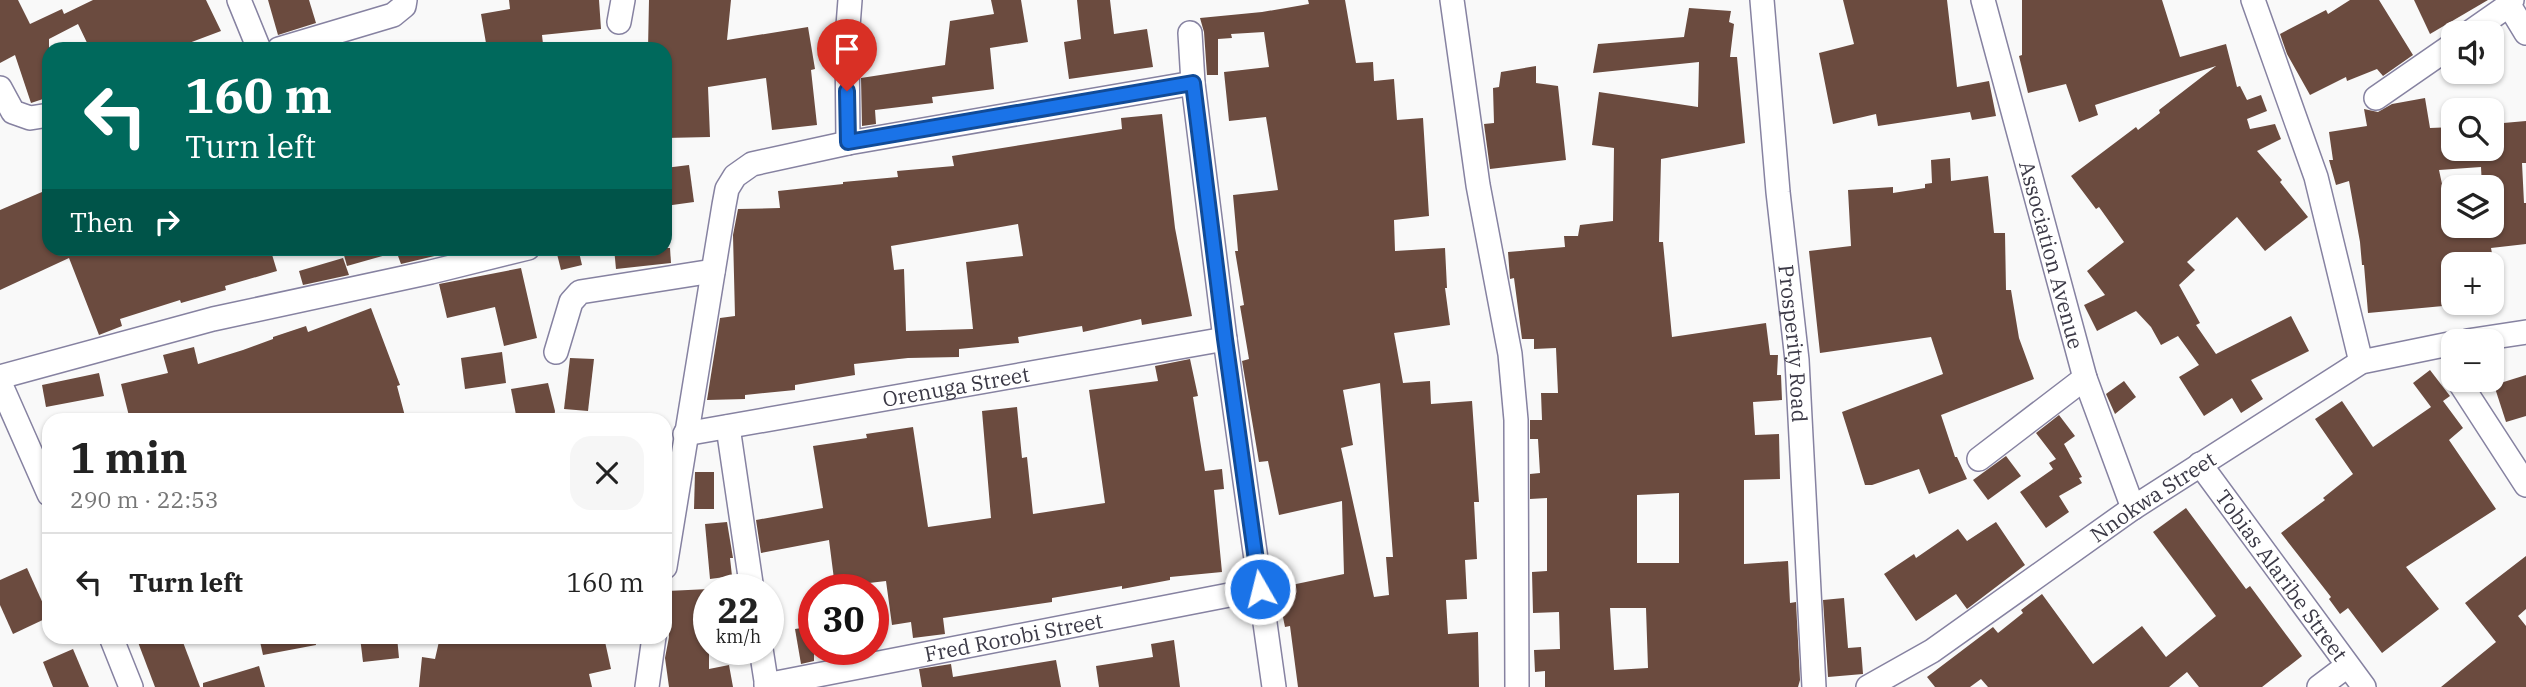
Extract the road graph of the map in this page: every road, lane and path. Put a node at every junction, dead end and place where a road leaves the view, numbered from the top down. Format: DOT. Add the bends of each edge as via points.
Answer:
graph roads {
  1 [pos="239,0"];
  2 [pos="405,0"];
  3 [pos="850,0"];
  4 [pos="1452,0"];
  5 [pos="1762,0"];
  6 [pos="1983,0"];
  7 [pos="2253,0"];
  8 [pos="2511,3"];
  9 [pos="2486,21"];
  10 [pos="1190,33"];
  11 [pos="2526,33"];
  12 [pos="256,42"];
  13 [pos="302,42"];
  14 [pos="2441,53"];
  15 [pos="1193,83"];
  16 [pos="0,88"];
  17 [pos="2376,99"];
  18 [pos="42,115"];
  19 [pos="848,142"];
  20 [pos="496,256"];
  21 [pos="713,271"];
  22 [pos="2526,332"];
  23 [pos="2504,335"];
  24 [pos="1225,339"];
  25 [pos="2441,345"];
  26 [pos="556,352"];
  27 [pos="2361,362"];
  28 [pos="0,377"];
  29 [pos="2085,378"];
  30 [pos="0,383"];
  31 [pos="2466,392"];
  32 [pos="729,427"];
  33 [pos="685,434"];
  34 [pos="1979,459"];
  35 [pos="2200,464"];
  36 [pos="42,478"];
  37 [pos="2526,485"];
  38 [pos="2133,508"];
  39 [pos="672,521"];
  40 [pos="750,574"];
  41 [pos="1260,589"];
  42 [pos="114,644"];
  43 [pos="653,644"];
  44 [pos="763,665"];
  45 [pos="2347,666"];
  46 [pos="766,686"];
  47 [pos="131,687"];
  48 [pos="647,687"];
  49 [pos="1274,687"];
  50 [pos="1517,687"];
  51 [pos="1814,687"];
  52 [pos="1868,687"];
  53 [pos="2319,687"];
  54 [pos="2364,687"];
  1 -- 12 [label="street"];
  2 -- 13 [label="street" via="393,15"];
  3 -- 19 [label="street"];
  4 -- 50 [label="street" via="1478,185 1510,354 1516,420"];
  5 -- 51 [label="street, Prosperity Road" via="1797,360"];
  6 -- 29 [label="street, Association Avenue"];
  7 -- 27 [label="street" via="2316,177"];
  8 -- 9 [label="street"];
  8 -- 11 [label="street"];
  10 -- 15 [label="street"];
  14 -- 17 [label="street"];
  15 -- 19 [label="street"];
  15 -- 24 [label="street"];
  16 -- 18 [label="street" via="13,112 30,118"];
  19 -- 21 [label="street" via="751,164 735,176 727,189"];
  20 -- 28 [label="street" via="213,319"];
  21 -- 26 [label="street" via="580,292 571,302"];
  21 -- 33 [label="street"];
  22 -- 23 [label="street"];
  24 -- 32 [label="street, Orenuga Street"];
  24 -- 41 [label="street"];
  25 -- 27 [label="street, Nnokwa Street"];
  27 -- 35 [label="street, Nnokwa Street"];
  29 -- 34 [label="street"];
  29 -- 38 [label="street, Association Avenue"];
  30 -- 36 [label="street"];
  31 -- 37 [label="street"];
  32 -- 33 [label="street, Orenuga Street"];
  32 -- 40 [label="street"];
  33 -- 39 [label="street"];
  35 -- 38 [label="street, Nnokwa Street"];
  35 -- 45 [label="street, Tobias Alaribe Street"];
  38 -- 52 [label="street, Nnokwa Street" via="1932,651"];
  41 -- 46 [label="street, Fred Rorobi Street"];
  41 -- 49 [label="street"];
  42 -- 47 [label="street"];
  43 -- 48 [label="street"];
  44 -- 46 [label="street"];
  45 -- 53 [label="street"];
  45 -- 54 [label="street, Tobias Alaribe Street"];
}
